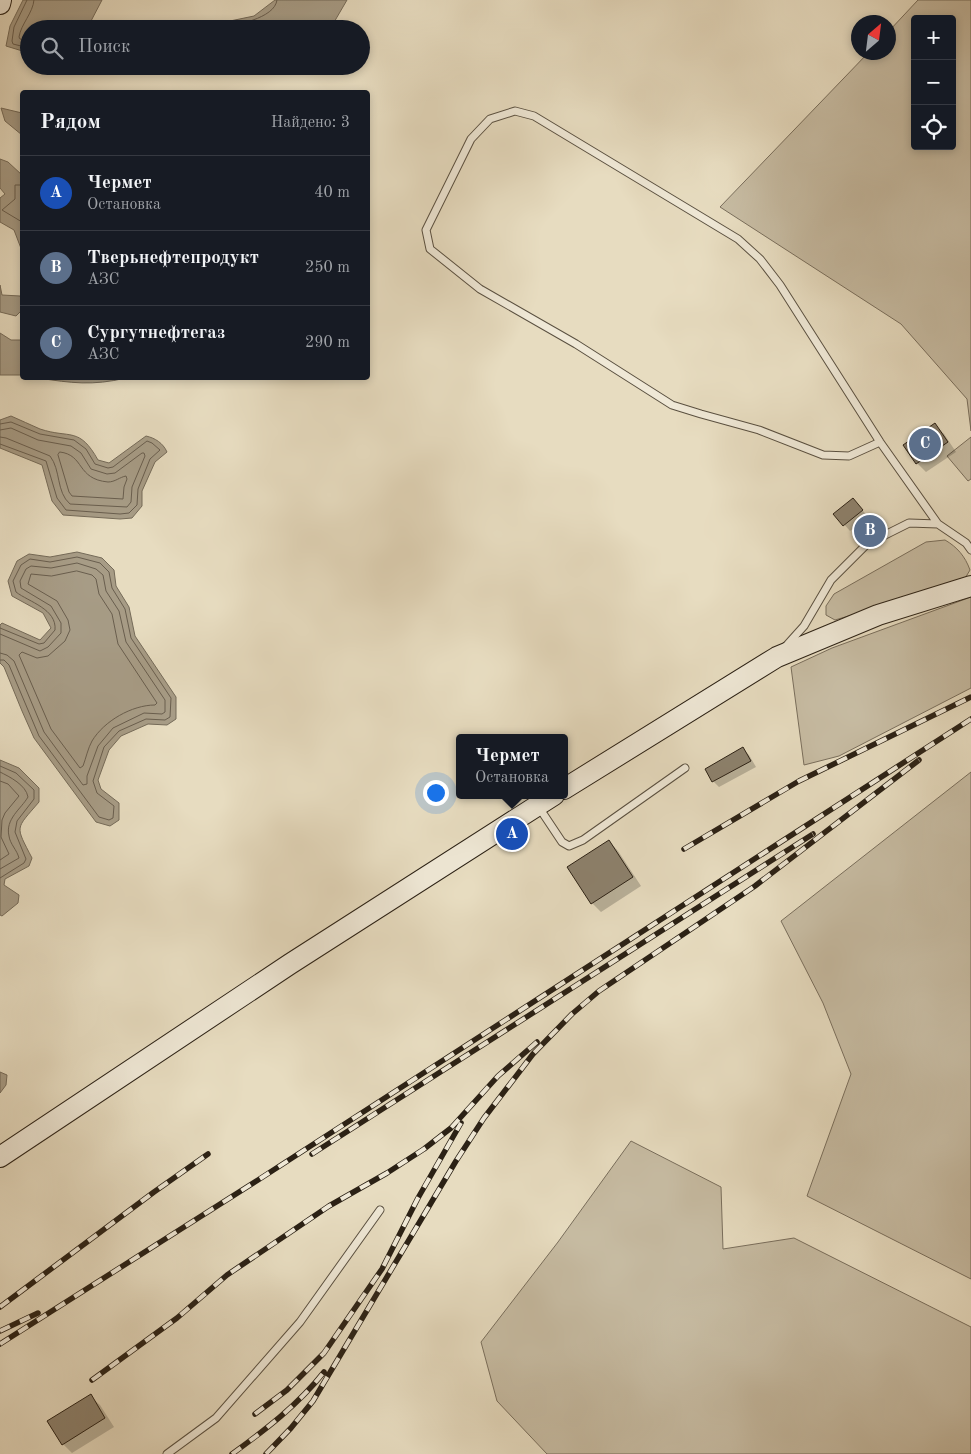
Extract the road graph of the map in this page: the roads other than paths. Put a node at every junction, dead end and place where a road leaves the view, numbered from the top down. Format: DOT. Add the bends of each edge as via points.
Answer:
graph roads {
  1 [pos="2,0"];
  2 [pos="0,4"];
  3 [pos="880,442"];
  4 [pos="938,524"];
  5 [pos="971,550"];
  6 [pos="971,586"];
  7 [pos="777,657"];
  8 [pos="685,768"];
  9 [pos="568,787"];
  10 [pos="546,800"];
  11 [pos="0,1157"];
  12 [pos="380,1210"];
  13 [pos="167,1454"];
  1 -- 2 [label="street"];
  3 -- 3 [label="lane" via="780,285 760,259 738,239 534,116 515,111 490,119 471,139 426,230 430,249 480,288 672,405 760,430 823,455 849,456"];
  3 -- 4 [label="lane"];
  4 -- 5 [label="lane"];
  4 -- 7 [label="lane" via="909,523 867,544 831,580 804,626"];
  6 -- 7 [label="street" via="878,615"];
  7 -- 9 [label="street"];
  8 -- 10 [label="lane" via="583,840 569,846 562,842"];
  10 -- 11 [label="street" via="290,964"];
  12 -- 13 [label="lane" via="300,1322 223,1411"];
}
